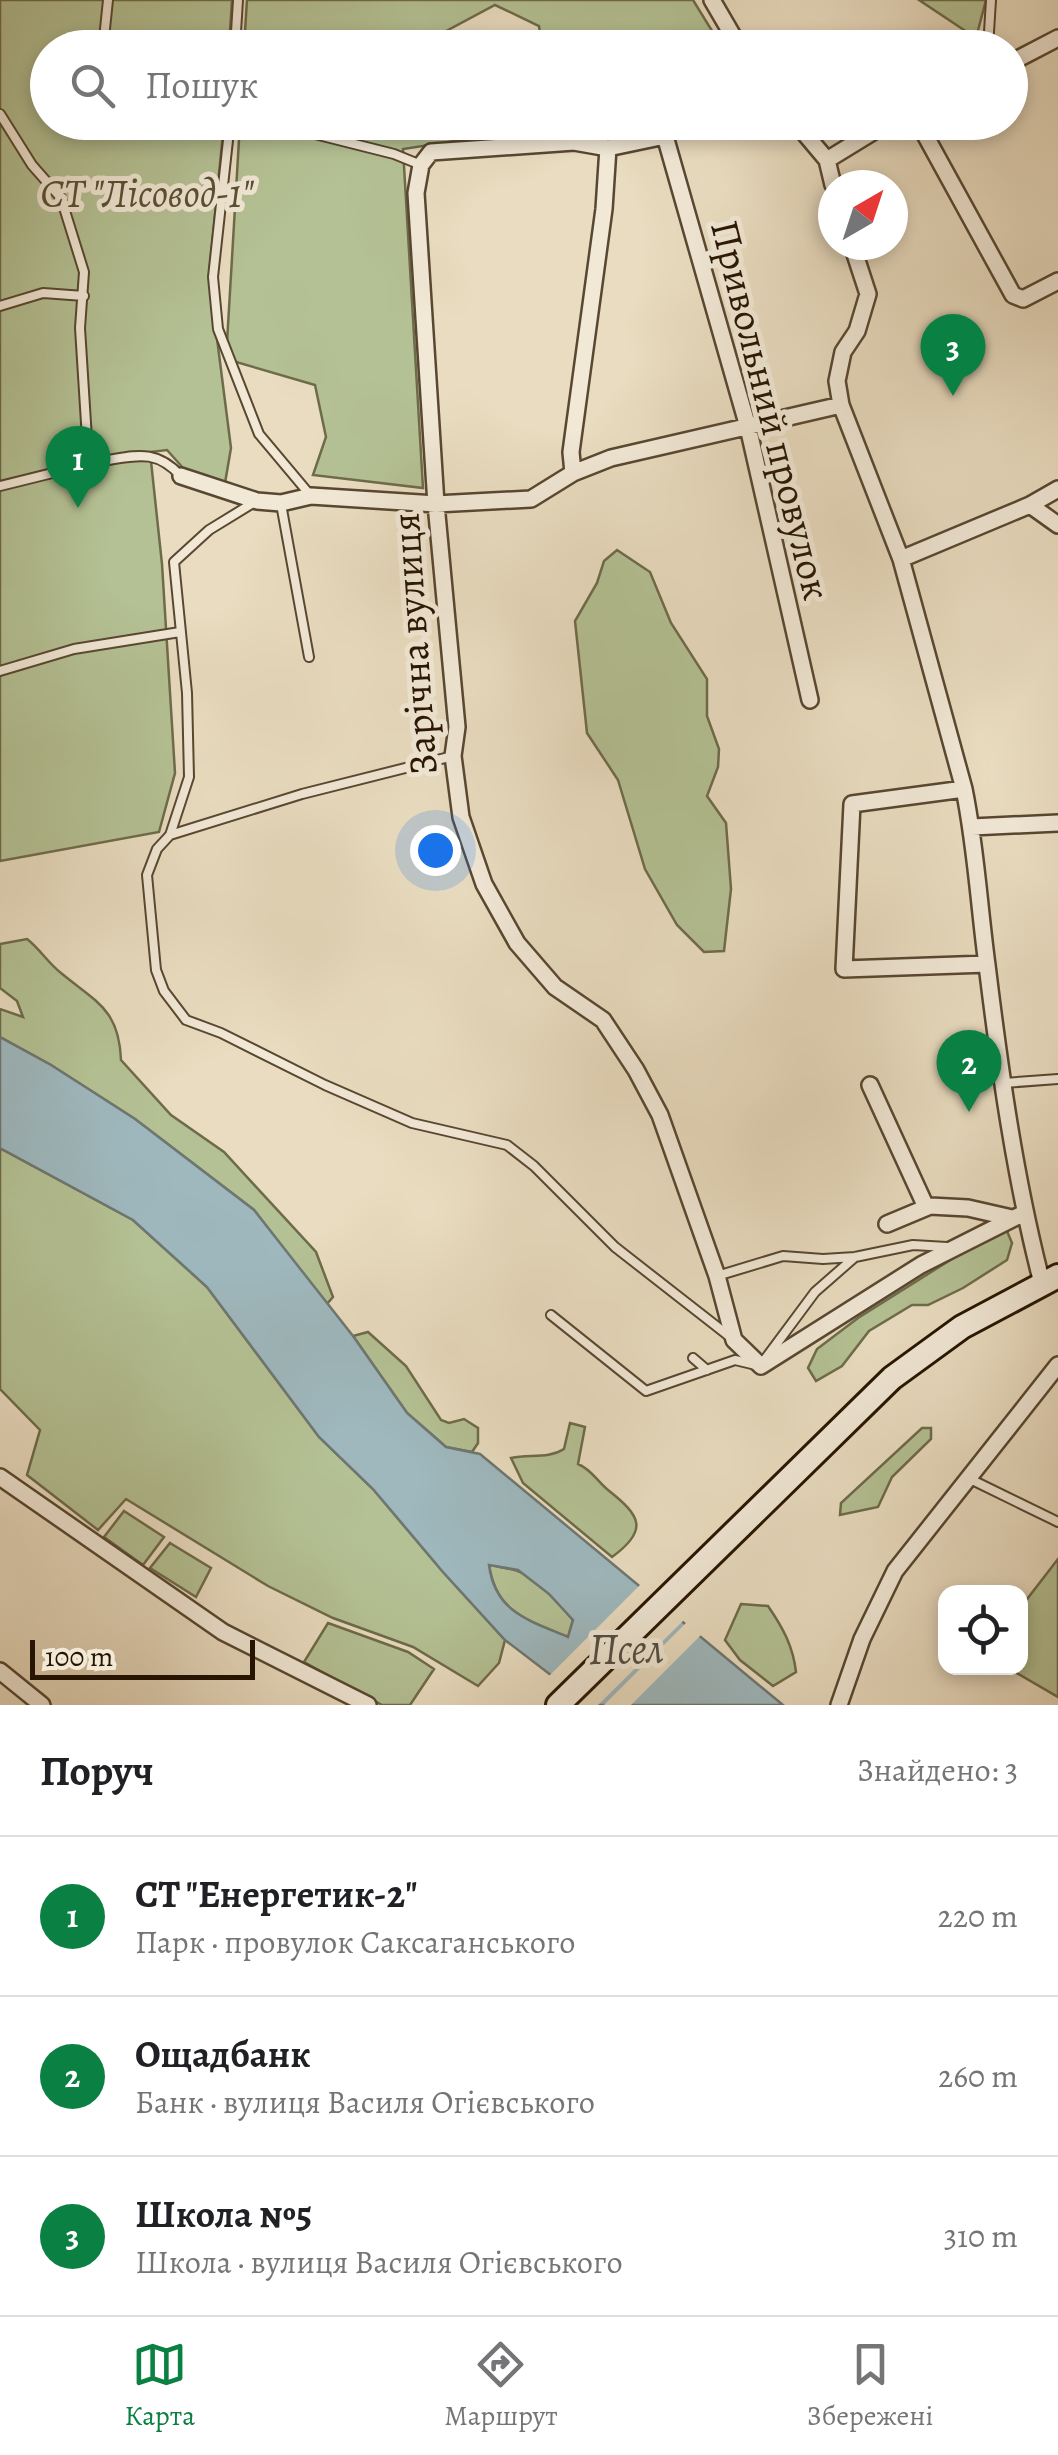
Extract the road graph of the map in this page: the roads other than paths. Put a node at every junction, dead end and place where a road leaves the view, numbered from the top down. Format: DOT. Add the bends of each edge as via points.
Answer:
graph roads {
  1 [pos="108,0"];
  2 [pos="238,0"];
  3 [pos="712,0"];
  4 [pos="991,0"];
  5 [pos="105,30"];
  6 [pos="236,30"];
  7 [pos="726,30"];
  8 [pos="989,30"];
  9 [pos="1058,38"];
  10 [pos="1028,54"];
  11 [pos="0,114"];
  12 [pos="228,140"];
  13 [pos="338,140"];
  14 [pos="636,140"];
  15 [pos="673,140"];
  16 [pos="810,140"];
  17 [pos="859,140"];
  18 [pos="928,140"];
  19 [pos="608,148"];
  20 [pos="827,160"];
  21 [pos="421,165"];
  22 [pos="829,170"];
  23 [pos="857,260"];
  24 [pos="1058,281"];
  25 [pos="84,296"];
  26 [pos="0,306"];
  27 [pos="841,405"];
  28 [pos="748,426"];
  29 [pos="102,461"];
  30 [pos="573,474"];
  31 [pos="182,476"];
  32 [pos="0,486"];
  33 [pos="1058,489"];
  34 [pos="311,496"];
  35 [pos="257,501"];
  36 [pos="280,503"];
  37 [pos="436,504"];
  38 [pos="1030,504"];
  39 [pos="1058,525"];
  40 [pos="901,559"];
  41 [pos="180,632"];
  42 [pos="310,657"];
  43 [pos="0,671"];
  44 [pos="810,700"];
  45 [pos="453,756"];
  46 [pos="964,789"];
  47 [pos="1058,824"];
  48 [pos="972,827"];
  49 [pos="170,836"];
  50 [pos="986,964"];
  51 [pos="1058,1079"];
  52 [pos="1004,1083"];
  53 [pos="870,1085"];
  54 [pos="926,1207"];
  55 [pos="1018,1216"];
  56 [pos="887,1224"];
  57 [pos="956,1248"];
  58 [pos="855,1257"];
  59 [pos="716,1276"];
  60 [pos="1050,1280"];
  61 [pos="551,1315"];
  62 [pos="734,1340"];
  63 [pos="693,1358"];
  64 [pos="1058,1365"];
  65 [pos="761,1366"];
  66 [pos="707,1370"];
  67 [pos="0,1477"];
  68 [pos="968,1478"];
  69 [pos="1058,1522"];
  70 [pos="0,1671"];
  71 [pos="42,1705"];
  72 [pos="368,1705"];
  73 [pos="558,1705"];
  74 [pos="839,1705"];
  1 -- 5 [label="lane"];
  2 -- 6 [label="lane"];
  3 -- 7 [label="street"];
  4 -- 8 [label="lane"];
  9 -- 10 [label="street"];
  11 -- 25 [label="lane" via="61,198 84,272"];
  12 -- 34 [label="lane" via="213,277 218,329 259,434"];
  13 -- 21 [label="lane"];
  14 -- 19 [label="street"];
  15 -- 28 [label="street, Привольний провулок"];
  16 -- 20 [label="street"];
  17 -- 20 [label="street"];
  18 -- 24 [label="street" via="1013,295 1024,299"];
  19 -- 21 [label="street" via="574,142 484,146 430,152"];
  19 -- 30 [label="street"];
  20 -- 22 [label="street"];
  21 -- 37 [label="street, Зарічна вулиця" via="416,194"];
  23 -- 27 [label="street" via="868,294 844,352 837,381"];
  25 -- 26 [label="lane" via="43,293"];
  25 -- 29 [label="lane" via="80,345 87,439"];
  27 -- 28 [label="street"];
  27 -- 40 [label="street"];
  28 -- 30 [label="street" via="657,445"];
  28 -- 44 [label="street, Привольний провулок"];
  29 -- 31 [label="lane" via="146,455 167,460"];
  29 -- 32 [label="lane"];
  30 -- 37 [label="street" via="531,500"];
  31 -- 35 [label="street"];
  33 -- 38 [label="street"];
  34 -- 36 [label="street"];
  34 -- 37 [label="street"];
  35 -- 36 [label="street"];
  35 -- 41 [label="lane" via="208,530 174,562"];
  36 -- 42 [label="lane"];
  37 -- 45 [label="street, Зарічна вулиця" via="457,727"];
  38 -- 39 [label="street"];
  38 -- 40 [label="street"];
  40 -- 46 [label="street"];
  41 -- 43 [label="lane" via="74,649"];
  41 -- 49 [label="lane" via="189,777"];
  45 -- 49 [label="lane"];
  45 -- 59 [label="street, Зарічна вулиця" via="461,817 484,884 517,943 555,987 603,1020 636,1070 660,1115"];
  46 -- 48 [label="street"];
  46 -- 50 [label="street" via="852,804 844,969"];
  47 -- 48 [label="street"];
  48 -- 50 [label="street"];
  49 -- 62 [label="lane" via="157,848 147,875 149,901 156,970 186,1020 412,1123 506,1145 614,1247"];
  50 -- 52 [label="street"];
  51 -- 52 [label="lane"];
  52 -- 55 [label="street"];
  53 -- 54 [label="street"];
  54 -- 55 [label="street"];
  54 -- 56 [label="street"];
  55 -- 57 [label="street"];
  55 -- 60 [label="street"];
  57 -- 58 [label="lane" via="912,1245"];
  57 -- 65 [label="street"];
  58 -- 59 [label="lane" via="783,1256"];
  58 -- 65 [label="lane" via="816,1292"];
  59 -- 62 [label="street, Зарічна вулиця"];
  60 -- 73 [label="main road" via="962,1326 892,1378"];
  61 -- 66 [label="lane" via="646,1391"];
  62 -- 65 [label="street"];
  63 -- 66 [label="lane"];
  64 -- 68 [label="street"];
  65 -- 66 [label="lane" via="735,1360"];
  67 -- 72 [label="street" via="224,1632"];
  68 -- 69 [label="lane"];
  68 -- 74 [label="street" via="895,1571"];
  70 -- 71 [label="street"];
}
